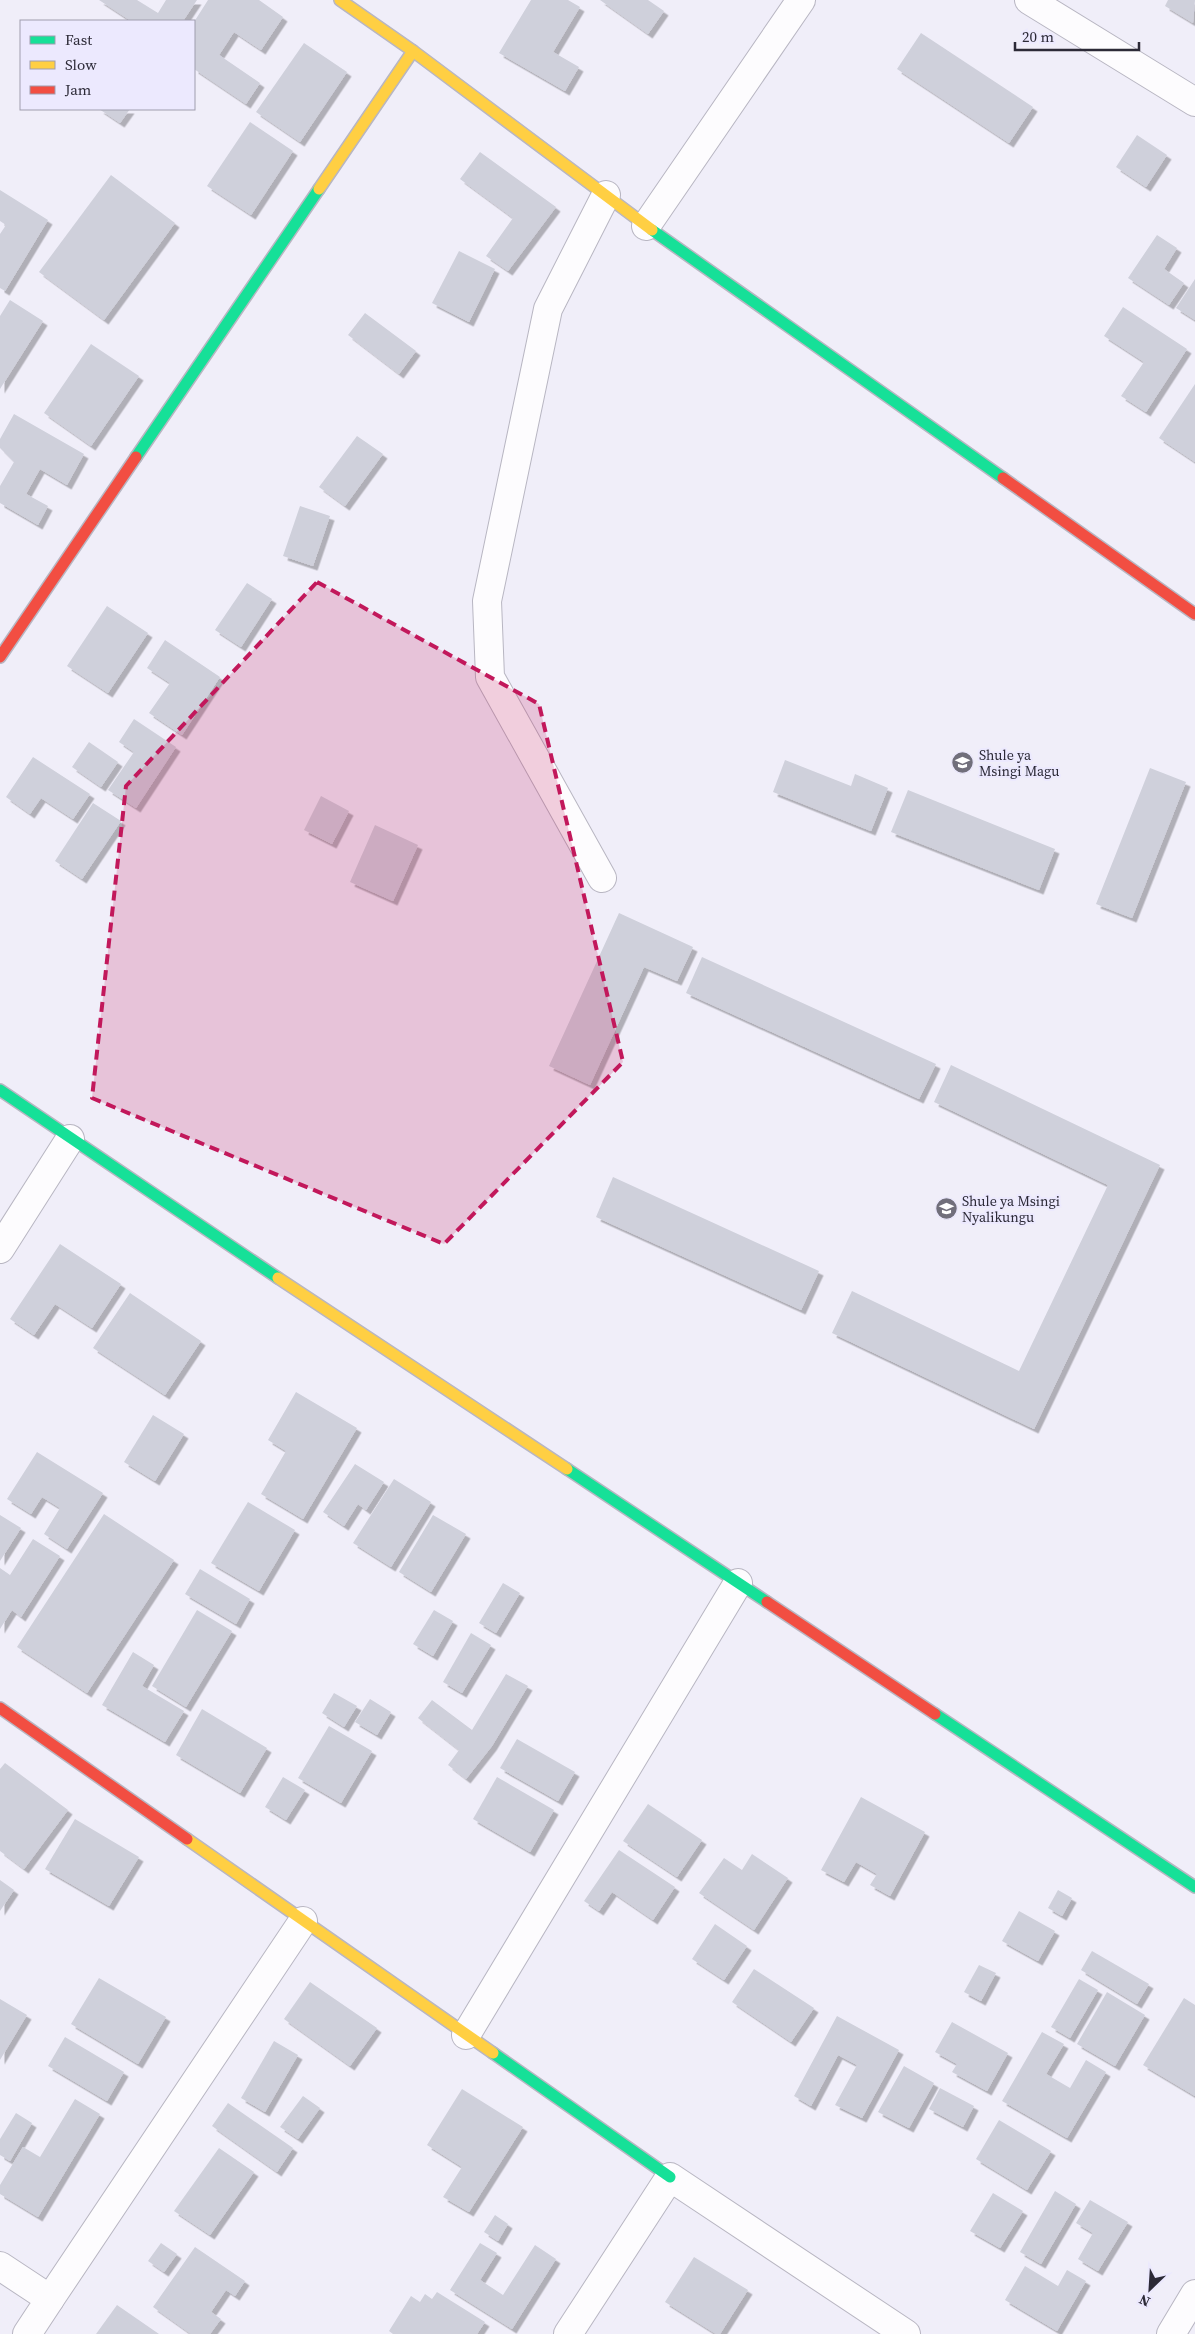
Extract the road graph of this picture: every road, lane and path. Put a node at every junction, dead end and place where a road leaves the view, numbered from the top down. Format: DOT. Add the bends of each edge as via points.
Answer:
graph roads {
  1 [pos="340,0"];
  2 [pos="801,0"];
  3 [pos="1029,0"];
  4 [pos="413,51"];
  5 [pos="1195,101"];
  6 [pos="606,195"];
  7 [pos="646,226"];
  8 [pos="1195,614"];
  9 [pos="0,657"];
  10 [pos="602,878"];
  11 [pos="0,1090"];
  12 [pos="70,1139"];
  13 [pos="0,1249"];
  14 [pos="738,1583"];
  15 [pos="0,1708"];
  16 [pos="1195,1887"];
  17 [pos="303,1921"];
  18 [pos="466,2035"];
  19 [pos="670,2177"];
  20 [pos="0,2266"];
  21 [pos="1195,2294"];
  22 [pos="50,2299"];
  23 [pos="27,2334"];
  24 [pos="568,2334"];
  25 [pos="906,2334"];
  26 [pos="1171,2334"];
  1 -- 4 [label="street"];
  2 -- 7 [label="street"];
  3 -- 5 [label="street"];
  4 -- 6 [label="street"];
  4 -- 9 [label="street"];
  6 -- 7 [label="street"];
  6 -- 10 [label="street" via="548,308 487,601 490,677"];
  7 -- 8 [label="street"];
  11 -- 12 [label="street"];
  12 -- 13 [label="street"];
  12 -- 14 [label="street"];
  14 -- 16 [label="street"];
  14 -- 18 [label="street"];
  15 -- 17 [label="street"];
  17 -- 18 [label="street"];
  17 -- 22 [label="street"];
  18 -- 19 [label="street"];
  19 -- 24 [label="street"];
  19 -- 25 [label="street"];
  20 -- 22 [label="street"];
  21 -- 26 [label="street"];
  22 -- 23 [label="street"];
}
